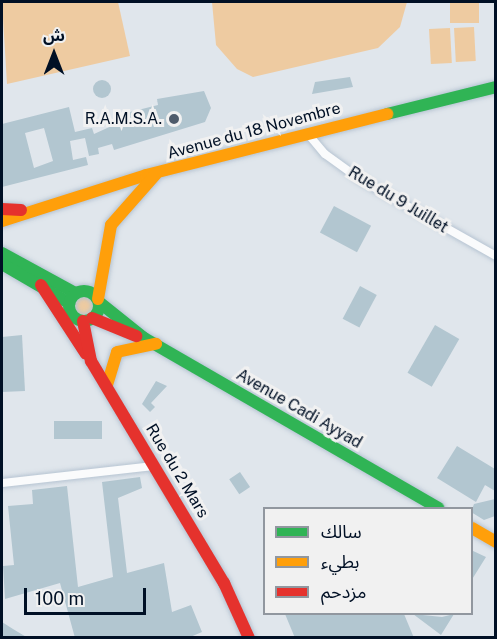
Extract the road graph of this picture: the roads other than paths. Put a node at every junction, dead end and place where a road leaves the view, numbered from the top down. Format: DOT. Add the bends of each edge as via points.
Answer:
graph roads {
  1 [pos="495,87"];
  2 [pos="308,134"];
  3 [pos="156,174"];
  4 [pos="2,209"];
  5 [pos="22,210"];
  6 [pos="2,221"];
  7 [pos="2,253"];
  8 [pos="495,256"];
  9 [pos="2,264"];
  10 [pos="41,285"];
  11 [pos="72,298"];
  12 [pos="99,301"];
  13 [pos="88,320"];
  14 [pos="144,338"];
  15 [pos="156,344"];
  16 [pos="91,361"];
  17 [pos="106,385"];
  18 [pos="154,466"];
  19 [pos="2,483"];
  20 [pos="436,507"];
  21 [pos="473,529"];
  22 [pos="495,542"];
  23 [pos="249,638"];
  1 -- 2 [label="main road, Avenue du 18 Novembre"];
  2 -- 3 [label="main road, Avenue du 18 Novembre"];
  2 -- 8 [label="street, Rue du 9 Juillet" via="325,154 361,180"];
  3 -- 5 [label="main road, Avenue du 18 Novembre"];
  3 -- 12 [label="main road" via="111,225"];
  4 -- 5 [label="main road, Avenue du 18 Novembre"];
  5 -- 6 [label="main road, Avenue du 18 Novembre"];
  7 -- 11 [label="main road"];
  9 -- 10 [label="main road"];
  10 -- 11 [label="main road"];
  10 -- 16 [label="main road"];
  11 -- 12 [label="main road" via="91,292"];
  11 -- 13 [label="main road" via="72,315"];
  12 -- 13 [label="main road"];
  12 -- 14 [label="main road, Avenue Cadi Ayyad"];
  13 -- 14 [label="main road, Avenue Cadi Ayyad"];
  13 -- 16 [label="main road, Rue du 2 Mars"];
  14 -- 15 [label="main road, Avenue Cadi Ayyad"];
  15 -- 17 [label="main road" via="117,352"];
  15 -- 20 [label="main road, Avenue Cadi Ayyad"];
  16 -- 17 [label="main road, Rue du 2 Mars"];
  17 -- 18 [label="main road, Rue du 2 Mars"];
  18 -- 19 [label="street"];
  18 -- 23 [label="main road, Rue du 2 Mars" via="224,583"];
  21 -- 22 [label="main road"];
}
